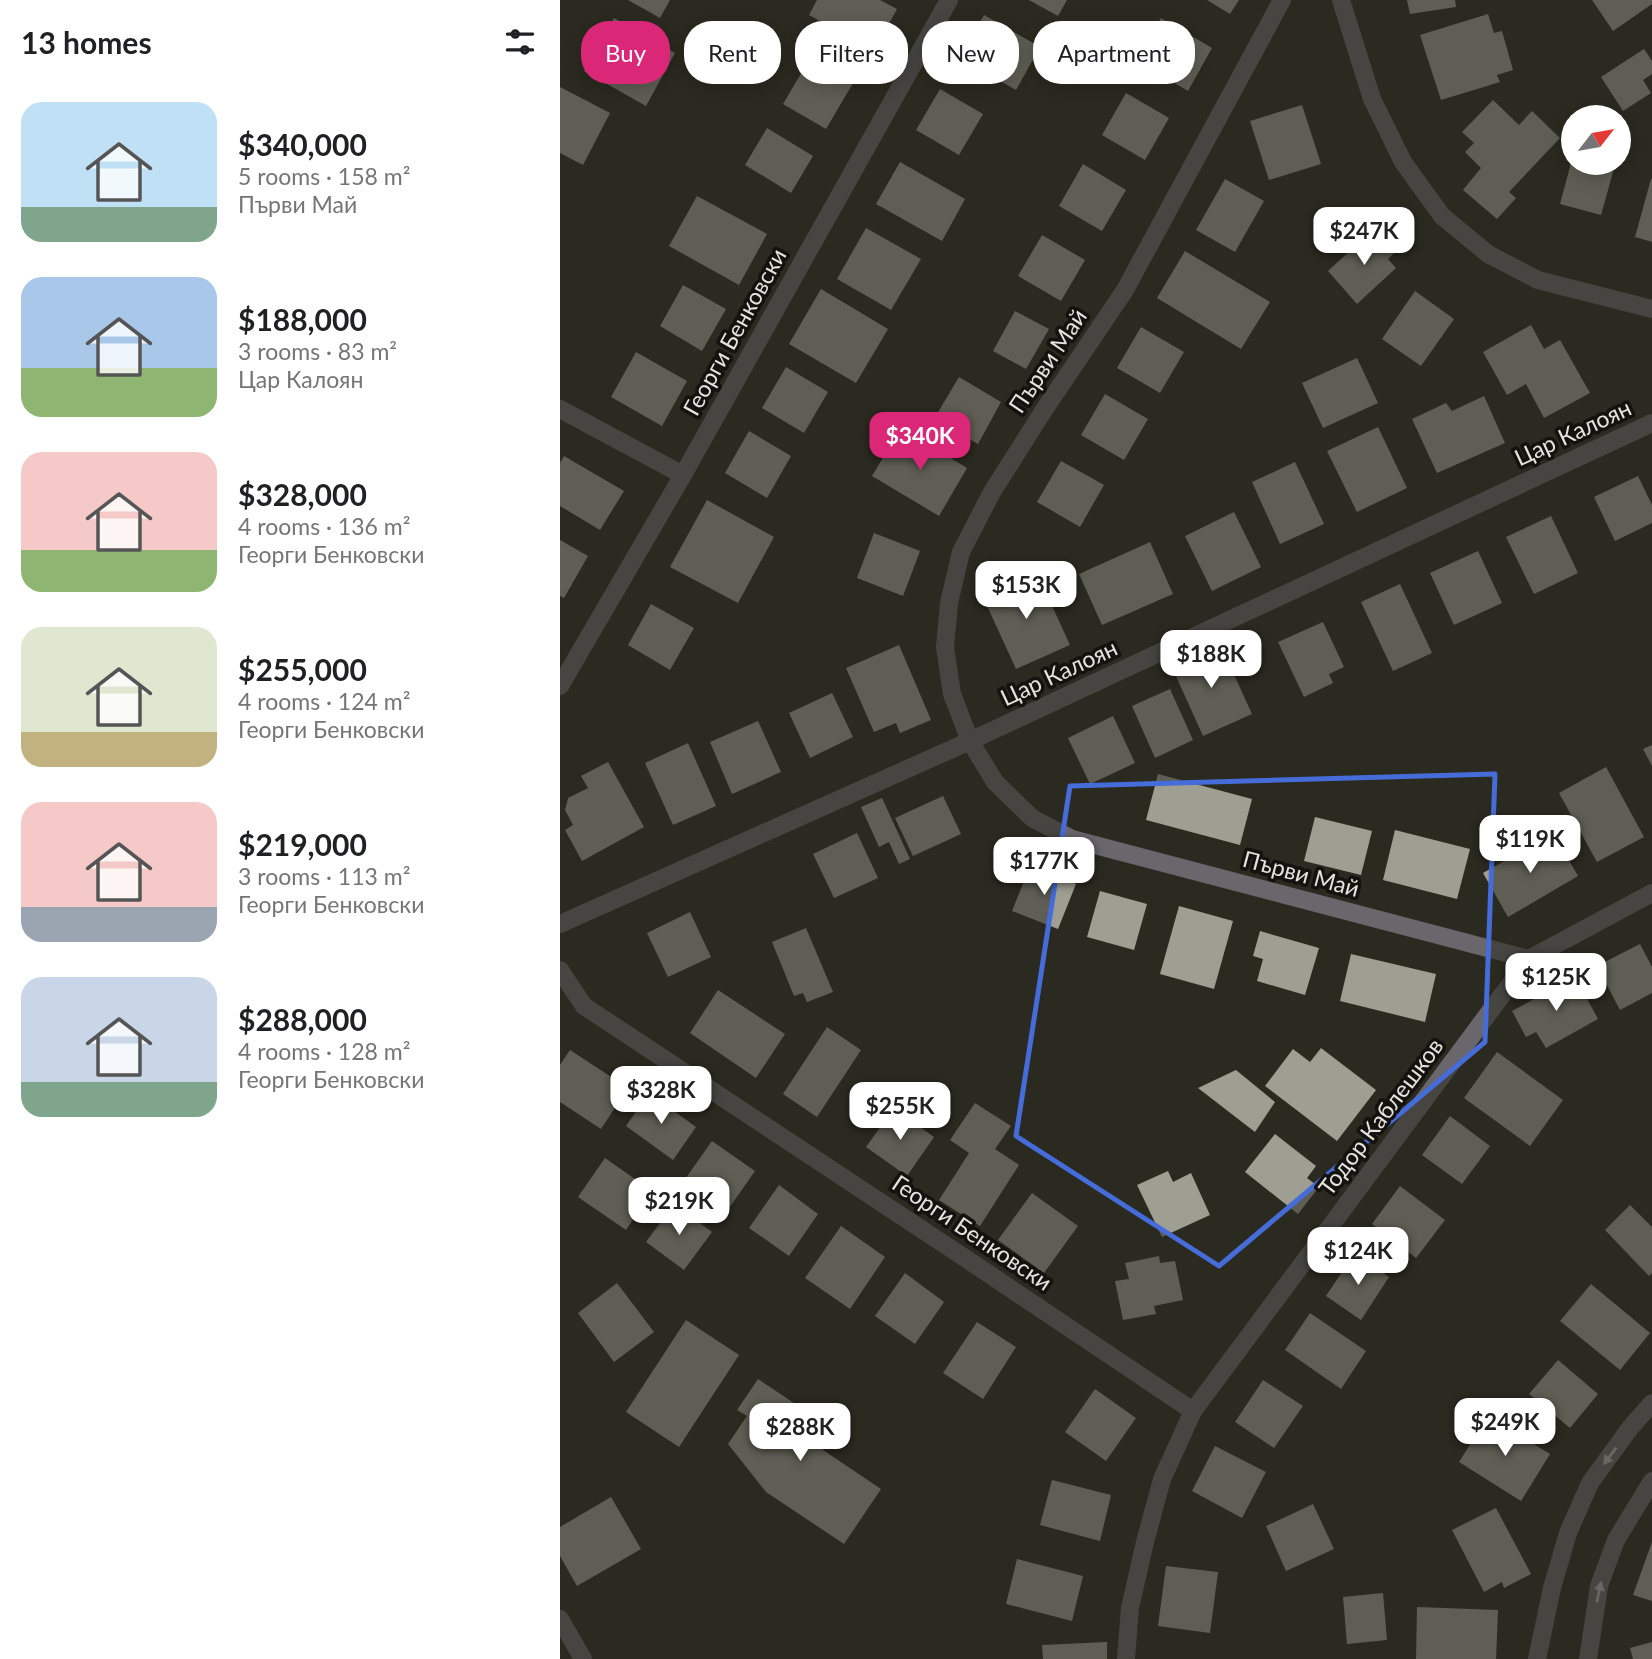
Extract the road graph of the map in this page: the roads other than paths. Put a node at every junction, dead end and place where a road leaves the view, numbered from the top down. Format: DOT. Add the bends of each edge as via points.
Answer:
graph roads {
  1 [pos="949,0"];
  2 [pos="1282,0"];
  3 [pos="1341,0"];
  4 [pos="1652,309"];
  5 [pos="560,409"];
  6 [pos="1652,423"];
  7 [pos="683,475"];
  8 [pos="560,686"];
  9 [pos="970,741"];
  10 [pos="1652,892"];
  11 [pos="560,925"];
  12 [pos="1529,959"];
  13 [pos="560,970"];
  14 [pos="1652,1403"];
  15 [pos="1193,1411"];
  16 [pos="1652,1481"];
  17 [pos="560,1619"];
  18 [pos="583,1659"];
  19 [pos="1126,1659"];
  20 [pos="1537,1659"];
  21 [pos="1588,1659"];
  1 -- 7 [label="street, Георги Бенковски"];
  2 -- 9 [label="street, Първи Май" via="1125,290 992,492 961,552 945,647 951,694"];
  3 -- 4 [label="street" via="1372,99 1403,162 1442,216 1488,254 1538,280"];
  5 -- 7 [label="street"];
  6 -- 9 [label="street, Цар Калоян"];
  7 -- 8 [label="street, Георги Бенковски"];
  9 -- 11 [label="street, Цар Калоян"];
  9 -- 12 [label="street, Първи Май" via="995,782 1032,818 1072,839"];
  10 -- 12 [label="street, Тодор Каблешков"];
  12 -- 15 [label="street, Тодор Каблешков"];
  13 -- 15 [label="street, Георги Бенковски" via="584,1006"];
  14 -- 20 [label="street, one-way" via="1590,1483 1568,1533"];
  15 -- 19 [label="street, Тодор Каблешков" via="1162,1479 1130,1608"];
  21 -- 16 [label="street, one-way" via="1599,1586 1616,1540"];
  17 -- 18 [label="street"];
}
